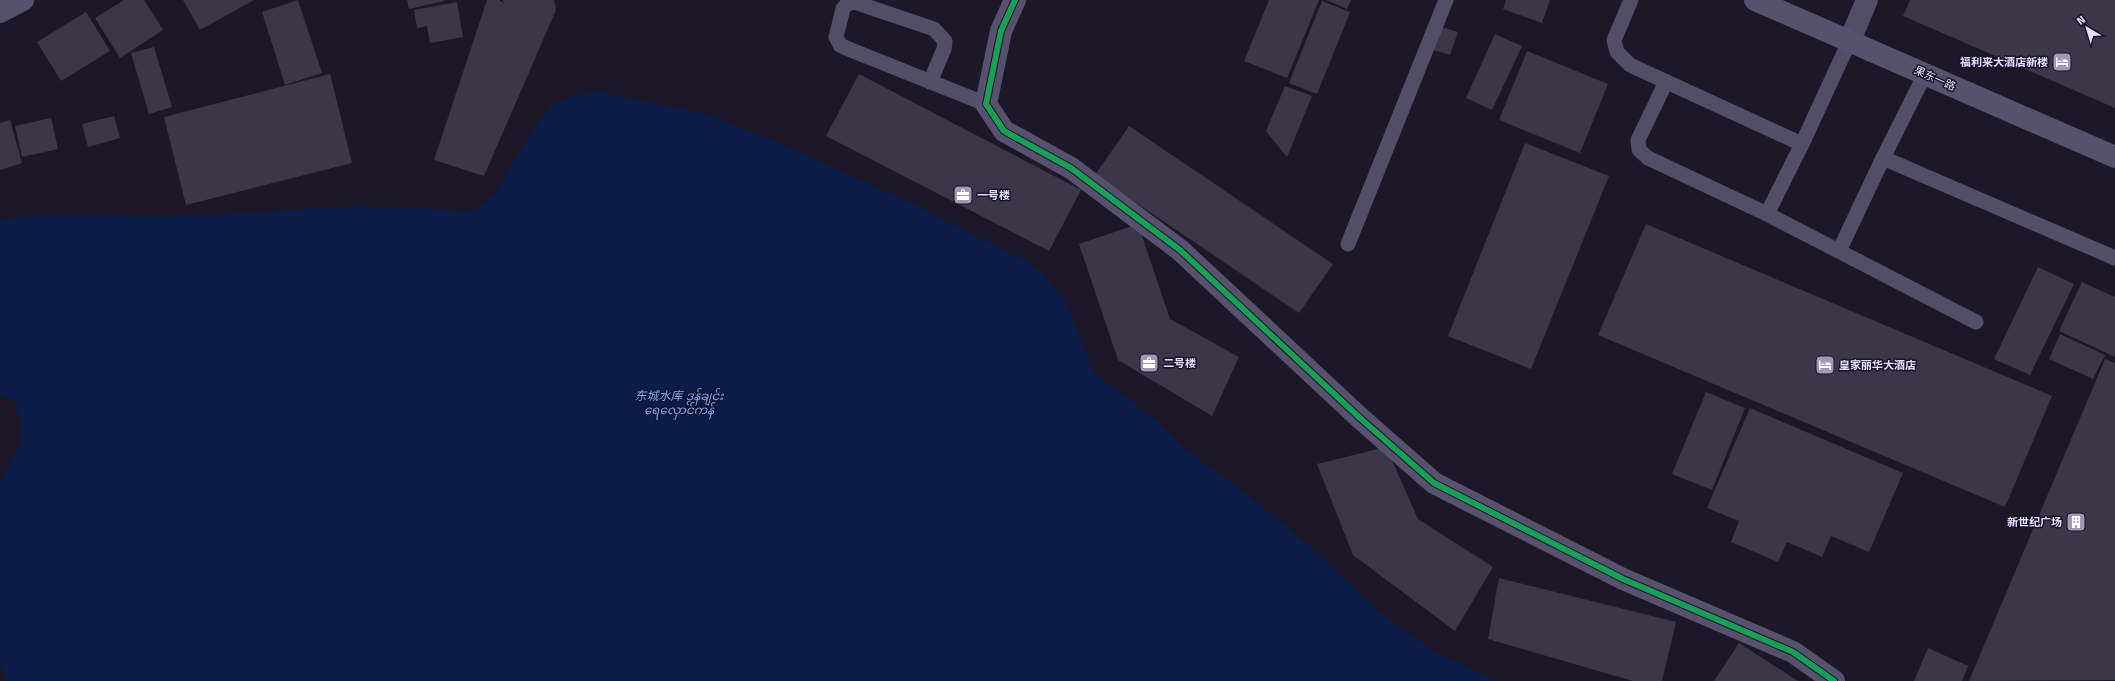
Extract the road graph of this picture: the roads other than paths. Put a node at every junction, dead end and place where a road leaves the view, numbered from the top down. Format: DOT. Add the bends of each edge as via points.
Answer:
graph roads {
  1 [pos="23,0"];
  2 [pos="1016,0"];
  3 [pos="1446,0"];
  4 [pos="1631,0"];
  5 [pos="1755,0"];
  6 [pos="1867,0"];
  7 [pos="0,12"];
  8 [pos="1850,40"];
  9 [pos="1925,74"];
  10 [pos="930,82"];
  11 [pos="1666,82"];
  12 [pos="986,104"];
  13 [pos="1802,144"];
  14 [pos="2115,157"];
  15 [pos="1883,158"];
  16 [pos="1767,214"];
  17 [pos="1348,244"];
  18 [pos="1839,251"];
  19 [pos="2115,258"];
  20 [pos="1976,322"];
  21 [pos="1834,681"];
  1 -- 7 [label="street"];
  2 -- 12 [label="street" via="1001,31"];
  3 -- 17 [label="lane"];
  4 -- 11 [label="lane" via="1614,40 1616,52 1630,65"];
  5 -- 8 [label="street, 果东一路"];
  6 -- 8 [label="street"];
  8 -- 9 [label="street, 果东一路"];
  8 -- 13 [label="lane"];
  9 -- 14 [label="street, 果东一路"];
  9 -- 15 [label="lane"];
  10 -- 10 [label="lane" via="945,41 934,28 854,2 843,8 836,37 840,45"];
  10 -- 12 [label="lane"];
  11 -- 13 [label="lane"];
  11 -- 16 [label="lane" via="1638,140 1639,150 1648,158"];
  12 -- 21 [label="street" via="1004,131 1071,168 1180,250 1360,418 1434,483 1622,579 1793,652"];
  13 -- 16 [label="lane"];
  15 -- 18 [label="lane"];
  15 -- 19 [label="lane"];
  16 -- 18 [label="lane"];
  18 -- 20 [label="lane"];
}
